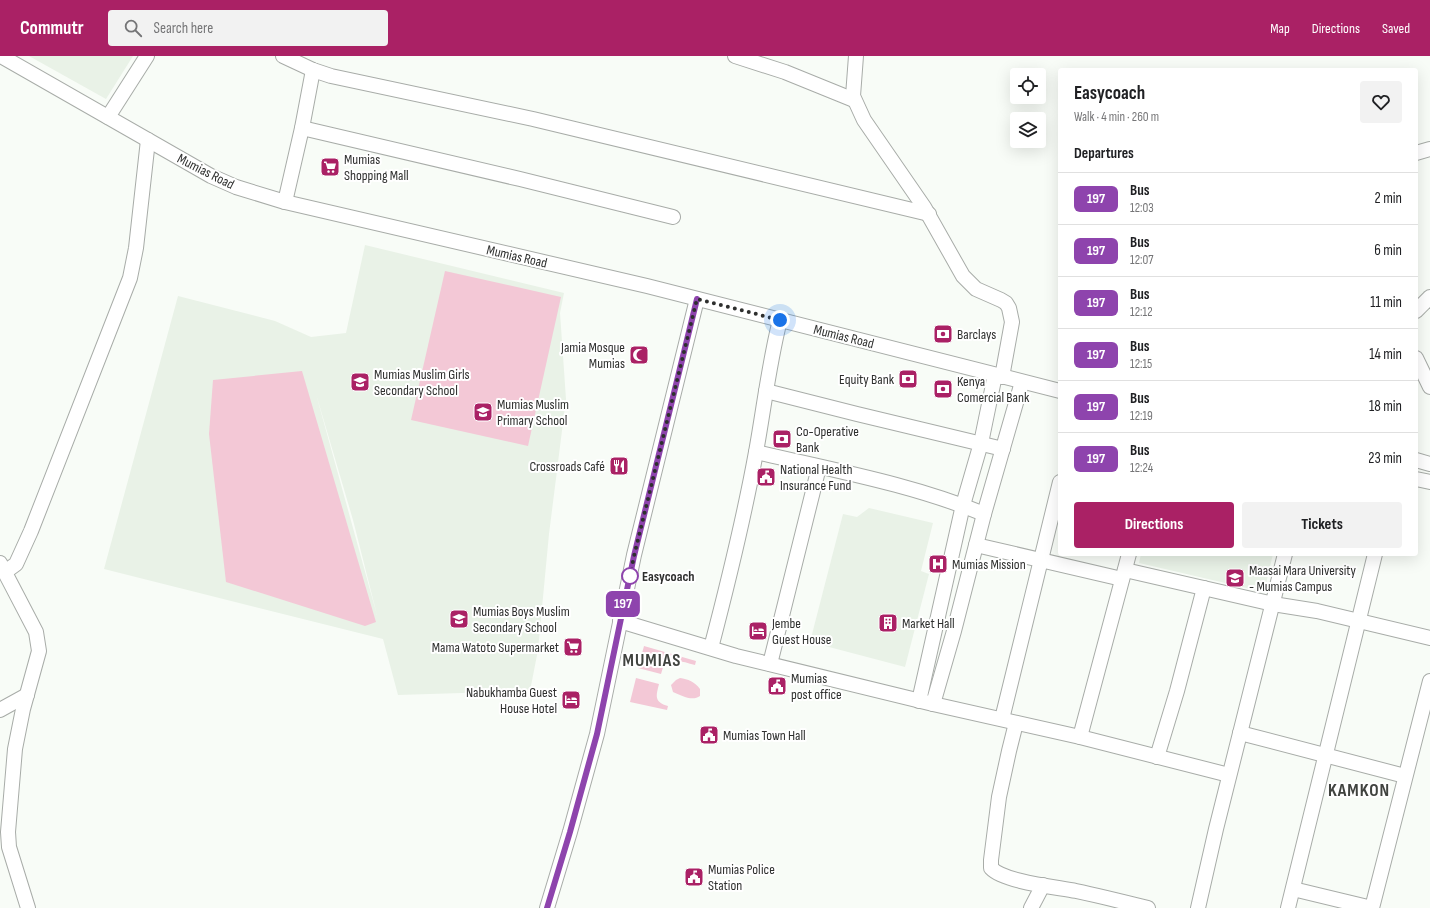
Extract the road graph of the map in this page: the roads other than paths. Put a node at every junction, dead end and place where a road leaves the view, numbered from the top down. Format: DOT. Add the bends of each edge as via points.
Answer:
graph roads {
  1 [pos="1,56"];
  2 [pos="147,56"];
  3 [pos="282,56"];
  4 [pos="735,56"];
  5 [pos="856,56"];
  6 [pos="313,70"];
  7 [pos="854,100"];
  8 [pos="108,117"];
  9 [pos="302,128"];
  10 [pos="148,140"];
  11 [pos="1430,149"];
  12 [pos="1418,153"];
  13 [pos="285,202"];
  14 [pos="929,214"];
  15 [pos="673,217"];
  16 [pos="1430,297"];
  17 [pos="697,299"];
  18 [pos="1418,309"];
  19 [pos="780,320"];
  20 [pos="1418,362"];
  21 [pos="1430,373"];
  22 [pos="999,376"];
  23 [pos="1022,382"];
  24 [pos="1430,386"];
  25 [pos="766,391"];
  26 [pos="1058,391"];
  27 [pos="981,442"];
  28 [pos="1003,449"];
  29 [pos="756,452"];
  30 [pos="1418,461"];
  31 [pos="1430,464"];
  32 [pos="819,467"];
  33 [pos="1418,479"];
  34 [pos="1430,482"];
  35 [pos="1058,490"];
  36 [pos="963,505"];
  37 [pos="984,514"];
  38 [pos="976,545"];
  39 [pos="1128,556"];
  40 [pos="1285,556"];
  41 [pos="1375,556"];
  42 [pos="1041,560"];
  43 [pos="2,567"];
  44 [pos="1124,574"];
  45 [pos="1204,588"];
  46 [pos="1273,604"];
  47 [pos="620,621"];
  48 [pos="1359,622"];
  49 [pos="1430,638"];
  50 [pos="711,648"];
  51 [pos="770,664"];
  52 [pos="1430,680"];
  53 [pos="27,695"];
  54 [pos="919,701"];
  55 [pos="933,704"];
  56 [pos="0,710"];
  57 [pos="1002,719"];
  58 [pos="1016,722"];
  59 [pos="1240,733"];
  60 [pos="1080,737"];
  61 [pos="1326,756"];
  62 [pos="1157,757"];
  63 [pos="1229,775"];
  64 [pos="1405,776"];
  65 [pos="1043,885"];
  66 [pos="1293,889"];
  67 [pos="28,908"];
  68 [pos="547,908"];
  69 [pos="1031,908"];
  70 [pos="1148,908"];
  71 [pos="1198,908"];
  72 [pos="1288,908"];
  1 -- 8 [label="street, Mumias Road"];
  2 -- 8 [label="street"];
  3 -- 6 [label="street"];
  4 -- 7 [label="street" via="785,72"];
  5 -- 7 [label="street"];
  6 -- 9 [label="street"];
  6 -- 14 [label="street" via="541,121"];
  7 -- 14 [label="street" via="870,128"];
  8 -- 10 [label="street, Mumias Road"];
  9 -- 13 [label="street"];
  9 -- 15 [label="street"];
  10 -- 13 [label="street, Mumias Road" via="211,176"];
  10 -- 43 [label="street" via="136,248 130,278 31,531 16,564"];
  11 -- 12 [label="street"];
  13 -- 17 [label="street, Mumias Road"];
  14 -- 22 [label="street" via="966,280 976,289 1006,303 1009,308 1012,322"];
  16 -- 18 [label="street"];
  17 -- 19 [label="street, Mumias Road"];
  17 -- 47 [label="street"];
  19 -- 22 [label="street, Mumias Road"];
  19 -- 25 [label="street"];
  20 -- 24 [label="street"];
  21 -- 24 [label="street"];
  22 -- 23 [label="street, Mumias Road"];
  22 -- 27 [label="street"];
  23 -- 26 [label="street, Mumias Road"];
  23 -- 28 [label="street"];
  25 -- 27 [label="street"];
  25 -- 29 [label="street"];
  27 -- 28 [label="street"];
  27 -- 36 [label="street"];
  28 -- 37 [label="street"];
  29 -- 32 [label="street"];
  29 -- 50 [label="street" via="733,563"];
  30 -- 31 [label="street"];
  32 -- 36 [label="street"];
  32 -- 51 [label="street"];
  33 -- 34 [label="street"];
  35 -- 42 [label="street"];
  36 -- 37 [label="street"];
  36 -- 54 [label="street"];
  37 -- 38 [label="street"];
  38 -- 42 [label="street"];
  38 -- 55 [label="street"];
  39 -- 44 [label="street"];
  40 -- 46 [label="street"];
  41 -- 48 [label="street"];
  42 -- 44 [label="street"];
  42 -- 57 [label="street"];
  43 -- 53 [label="street" via="36,632 39,651"];
  44 -- 45 [label="street"];
  44 -- 60 [label="street"];
  45 -- 46 [label="street"];
  45 -- 62 [label="street"];
  46 -- 48 [label="street"];
  46 -- 59 [label="street"];
  47 -- 50 [label="street"];
  47 -- 68 [label="street" via="597,734"];
  48 -- 49 [label="street"];
  48 -- 61 [label="street"];
  50 -- 51 [label="street"];
  51 -- 54 [label="street"];
  52 -- 64 [label="street"];
  53 -- 56 [label="street"];
  53 -- 67 [label="street" via="15,749 8,832 9,847"];
  54 -- 55 [label="street"];
  55 -- 57 [label="street"];
  57 -- 58 [label="street"];
  58 -- 60 [label="street"];
  58 -- 65 [label="street" via="999,797 991,867 1007,877"];
  59 -- 61 [label="street"];
  59 -- 63 [label="street"];
  60 -- 62 [label="street"];
  61 -- 64 [label="street"];
  61 -- 66 [label="street"];
  62 -- 63 [label="street"];
  63 -- 71 [label="street"];
  64 -- 66 [label="street" via="1372,908"];
  65 -- 69 [label="street"];
  65 -- 70 [label="street"];
  66 -- 72 [label="street"];
}
